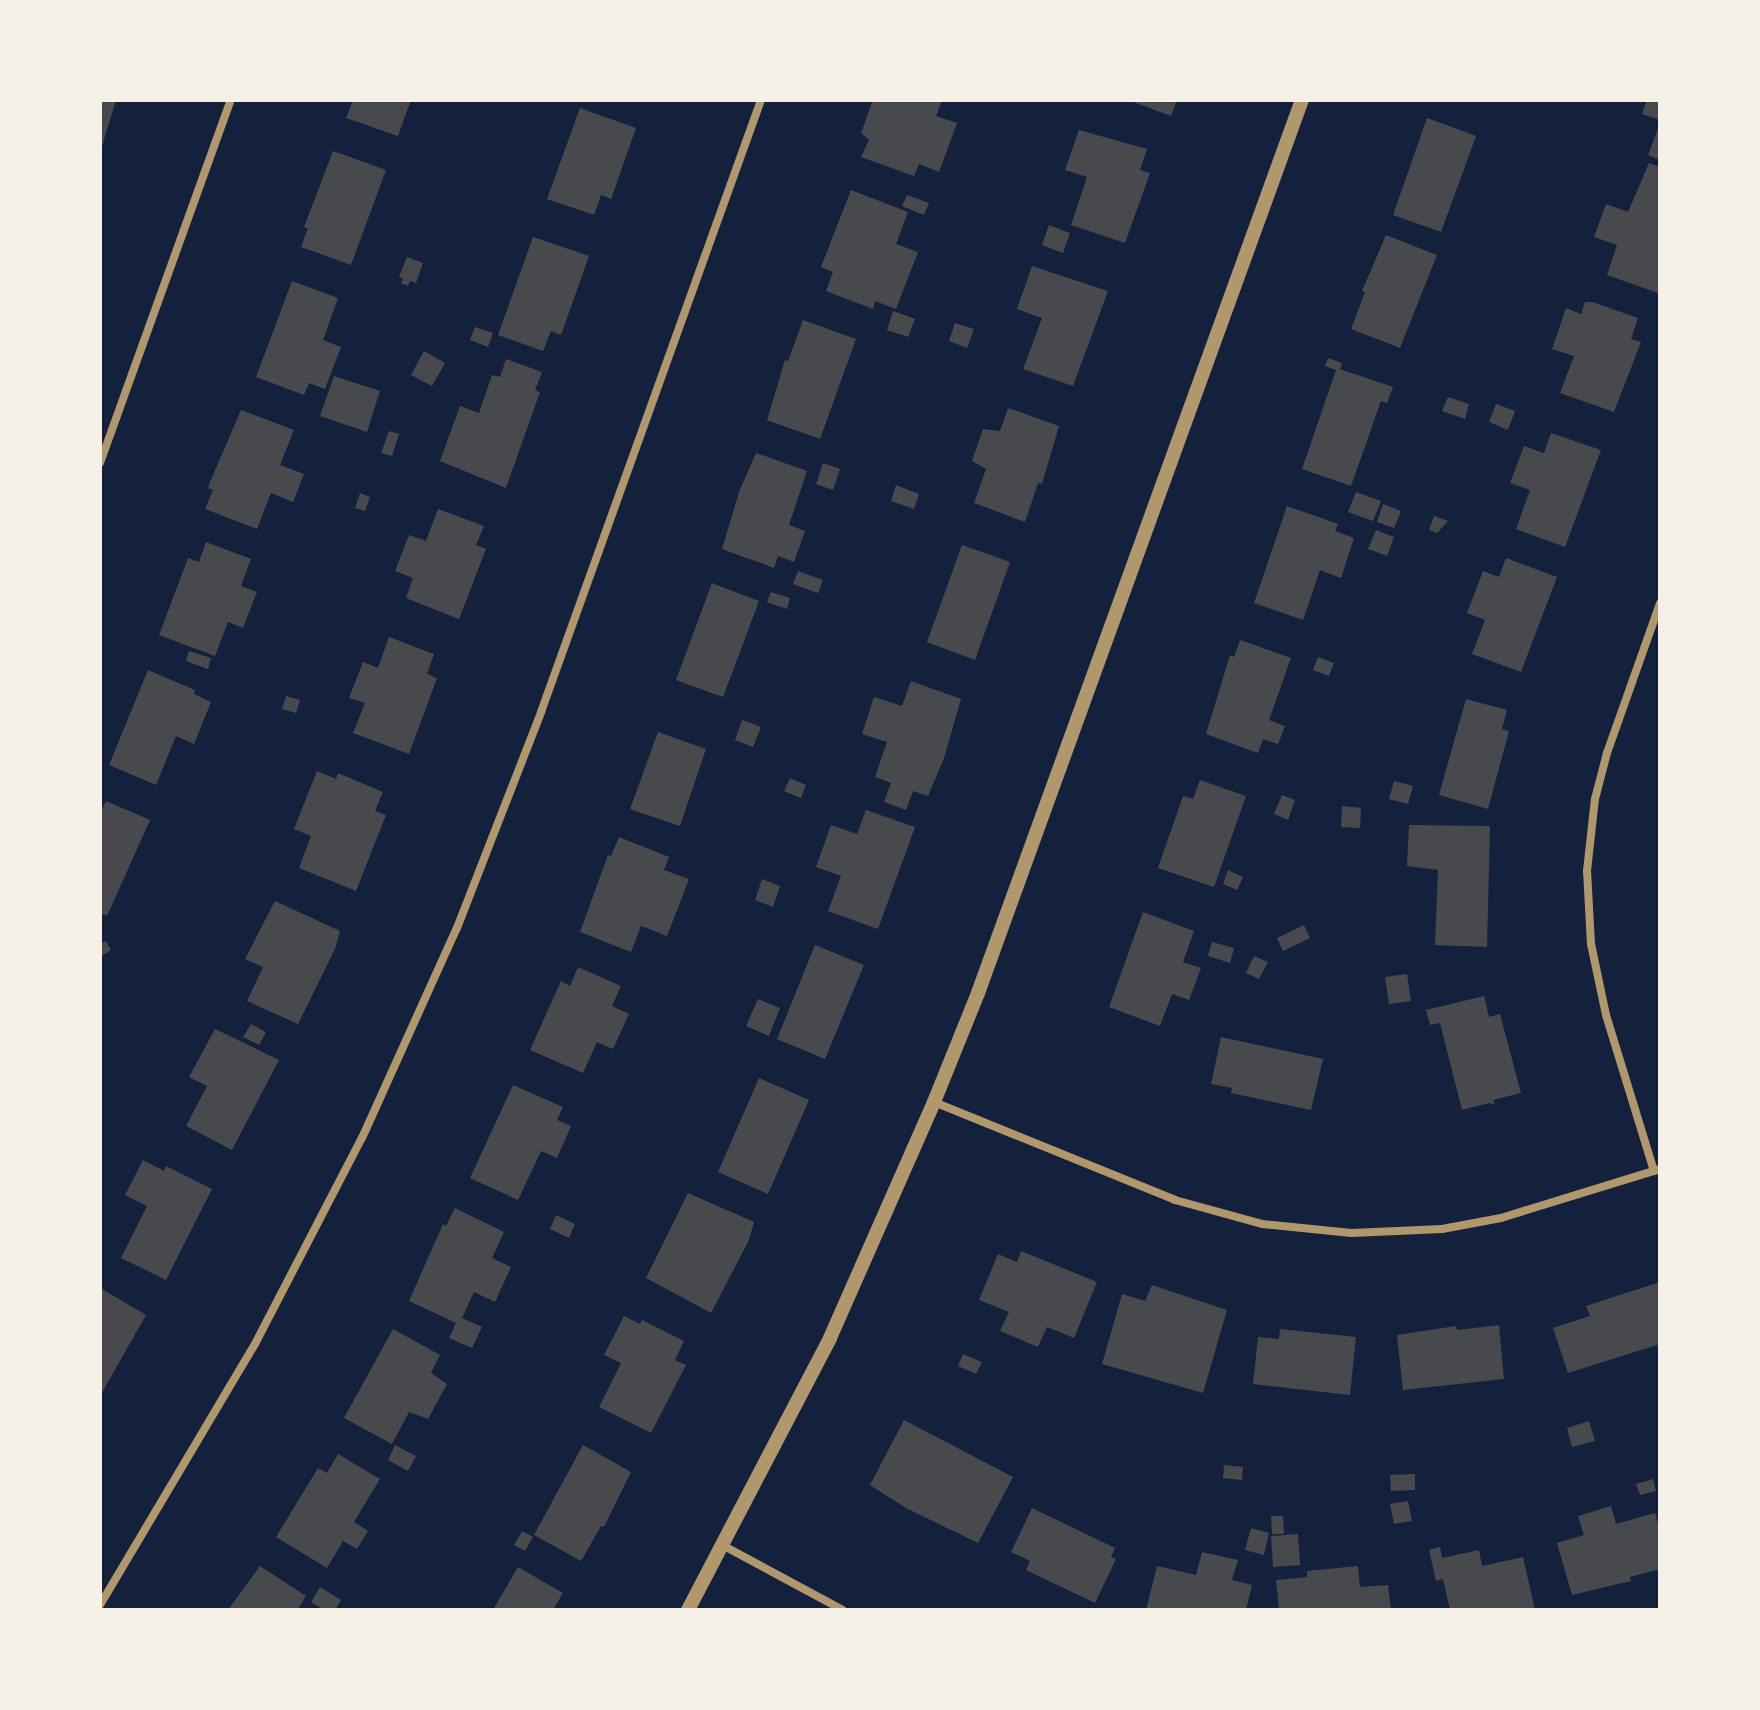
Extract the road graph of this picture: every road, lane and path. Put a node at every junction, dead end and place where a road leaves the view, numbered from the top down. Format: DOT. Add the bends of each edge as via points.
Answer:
graph roads {
  1 [pos="231,100"];
  2 [pos="761,100"];
  3 [pos="1302,100"];
  4 [pos="100,463"];
  5 [pos="1660,603"];
  6 [pos="934,1102"];
  7 [pos="1657,1170"];
  8 [pos="724,1546"];
  9 [pos="100,1605"];
  10 [pos="688,1610"];
  11 [pos="843,1610"];
  1 -- 4 [label="street"];
  2 -- 9 [label="street" via="541,712 457,928 362,1138 255,1344"];
  3 -- 6 [label="street"];
  5 -- 7 [label="street" via="1607,753 1595,799 1587,871 1591,944 1606,1015"];
  6 -- 7 [label="street" via="1175,1200 1262,1224 1337,1232 1442,1229 1501,1218"];
  6 -- 8 [label="street" via="830,1338"];
  8 -- 10 [label="street"];
  8 -- 11 [label="street"];
}
